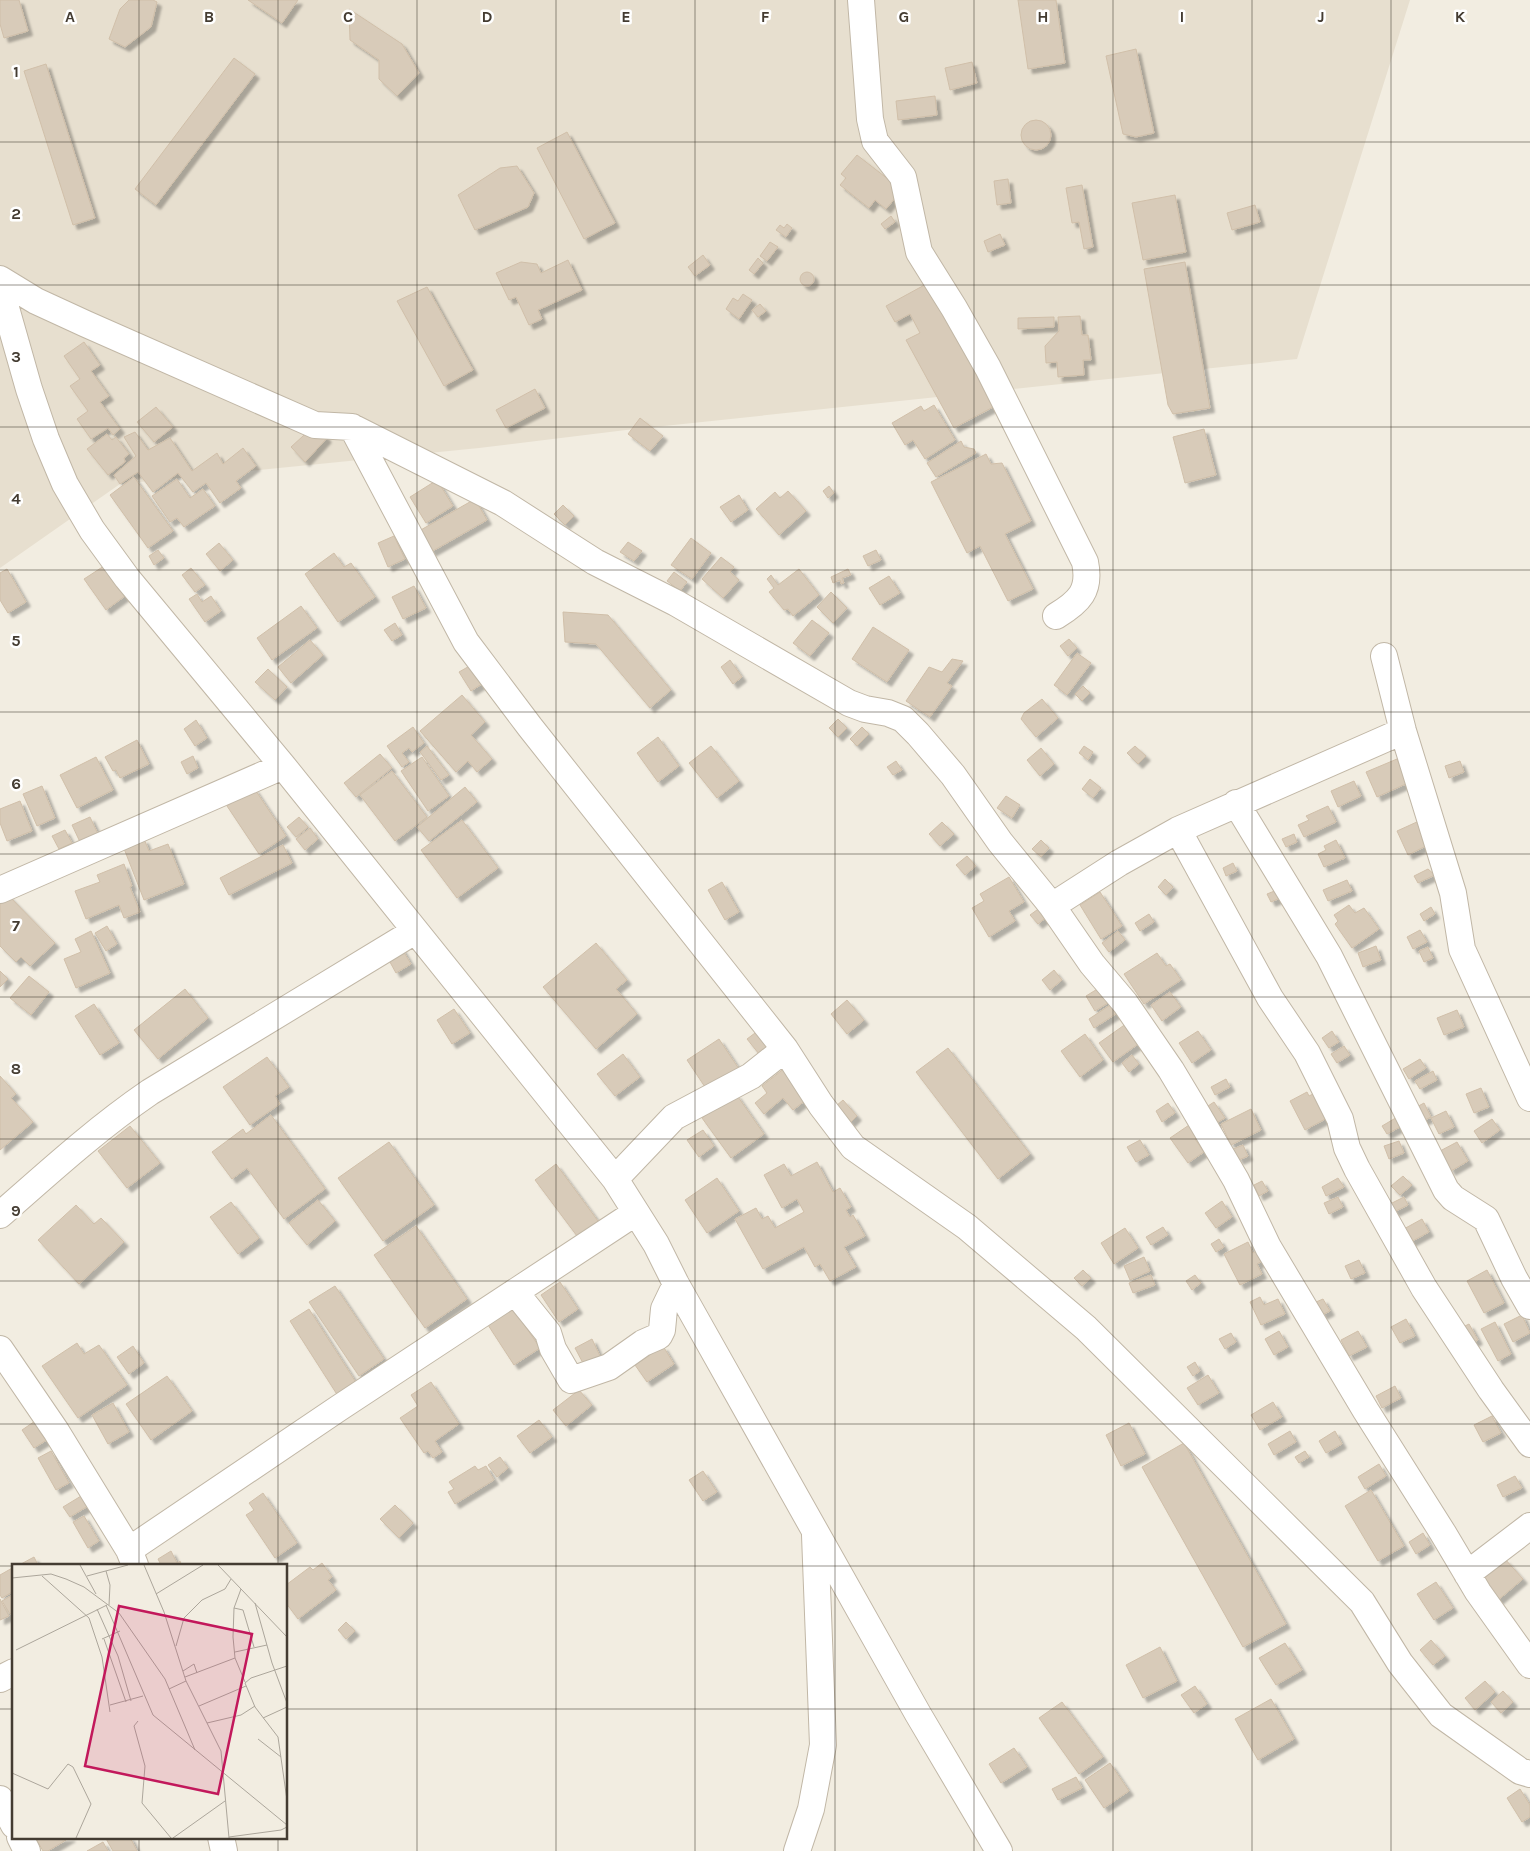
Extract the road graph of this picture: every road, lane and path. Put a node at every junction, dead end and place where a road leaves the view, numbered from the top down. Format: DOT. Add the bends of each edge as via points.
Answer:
graph roads {
  1 [pos="861,0"];
  2 [pos="0,278"];
  3 [pos="0,287"];
  4 [pos="352,427"];
  5 [pos="1056,616"];
  6 [pos="1384,656"];
  7 [pos="1402,731"];
  8 [pos="283,766"];
  9 [pos="1236,803"];
  10 [pos="1178,830"];
  11 [pos="0,890"];
  12 [pos="1052,906"];
  13 [pos="415,931"];
  14 [pos="785,1049"];
  15 [pos="1530,1098"];
  16 [pos="615,1179"];
  17 [pos="635,1213"];
  18 [pos="0,1215"];
  19 [pos="676,1284"];
  20 [pos="515,1292"];
  21 [pos="1530,1306"];
  22 [pos="0,1349"];
  23 [pos="1530,1444"];
  24 [pos="1530,1526"];
  25 [pos="815,1529"];
  26 [pos="132,1557"];
  27 [pos="1467,1574"];
  28 [pos="1530,1665"];
  29 [pos="12,1673"];
  30 [pos="0,1679"];
  31 [pos="1530,1774"];
  32 [pos="0,1799"];
  33 [pos="12,1821"];
  34 [pos="20,1838"];
  35 [pos="221,1838"];
  36 [pos="27,1851"];
  37 [pos="224,1851"];
  38 [pos="797,1851"];
  39 [pos="999,1851"];
  1 -- 5 [label="street" via="870,119 875,141 903,178 919,252 988,368 1085,562 1088,576 1085,589 1079,600"];
  2 -- 4 [label="street" via="61,313 315,426"];
  3 -- 8 [label="street" via="46,439 65,484 92,530 127,578"];
  4 -- 12 [label="street" via="503,503 595,562 676,603 849,703 903,719 953,775 1000,842"];
  4 -- 14 [label="street" via="466,642"];
  6 -- 7 [label="street"];
  7 -- 9 [label="street"];
  7 -- 15 [label="street" via="1453,893 1462,948"];
  8 -- 11 [label="street"];
  8 -- 13 [label="street"];
  9 -- 10 [label="street"];
  9 -- 21 [label="street" via="1329,956 1446,1190 1486,1219"];
  10 -- 12 [label="street"];
  10 -- 23 [label="street" via="1270,998 1307,1053 1340,1119 1357,1170 1424,1288"];
  12 -- 27 [label="street" via="1171,1070 1236,1180 1268,1247"];
  13 -- 16 [label="street"];
  13 -- 18 [label="street" via="150,1092 89,1137"];
  14 -- 16 [label="street" via="751,1076 674,1117"];
  14 -- 31 [label="street" via="853,1148 967,1227 1123,1362 1362,1602 1400,1663 1441,1715 1520,1771"];
  16 -- 17 [label="street"];
  17 -- 19 [label="street" via="656,1244"];
  17 -- 20 [label="street"];
  19 -- 20 [label="street" via="664,1308 659,1336 643,1342 609,1367 571,1380 553,1349 548,1333"];
  19 -- 25 [label="street"];
  20 -- 26 [label="street" via="339,1408"];
  22 -- 26 [label="street" via="56,1431"];
  24 -- 27 [label="street"];
  25 -- 38 [label="street" via="823,1745 811,1809"];
  25 -- 39 [label="street"];
  27 -- 28 [label="street"];
  29 -- 30 [label="street"];
  32 -- 33 [label="street"];
  34 -- 36 [label="street"];
  35 -- 37 [label="street"];
}
